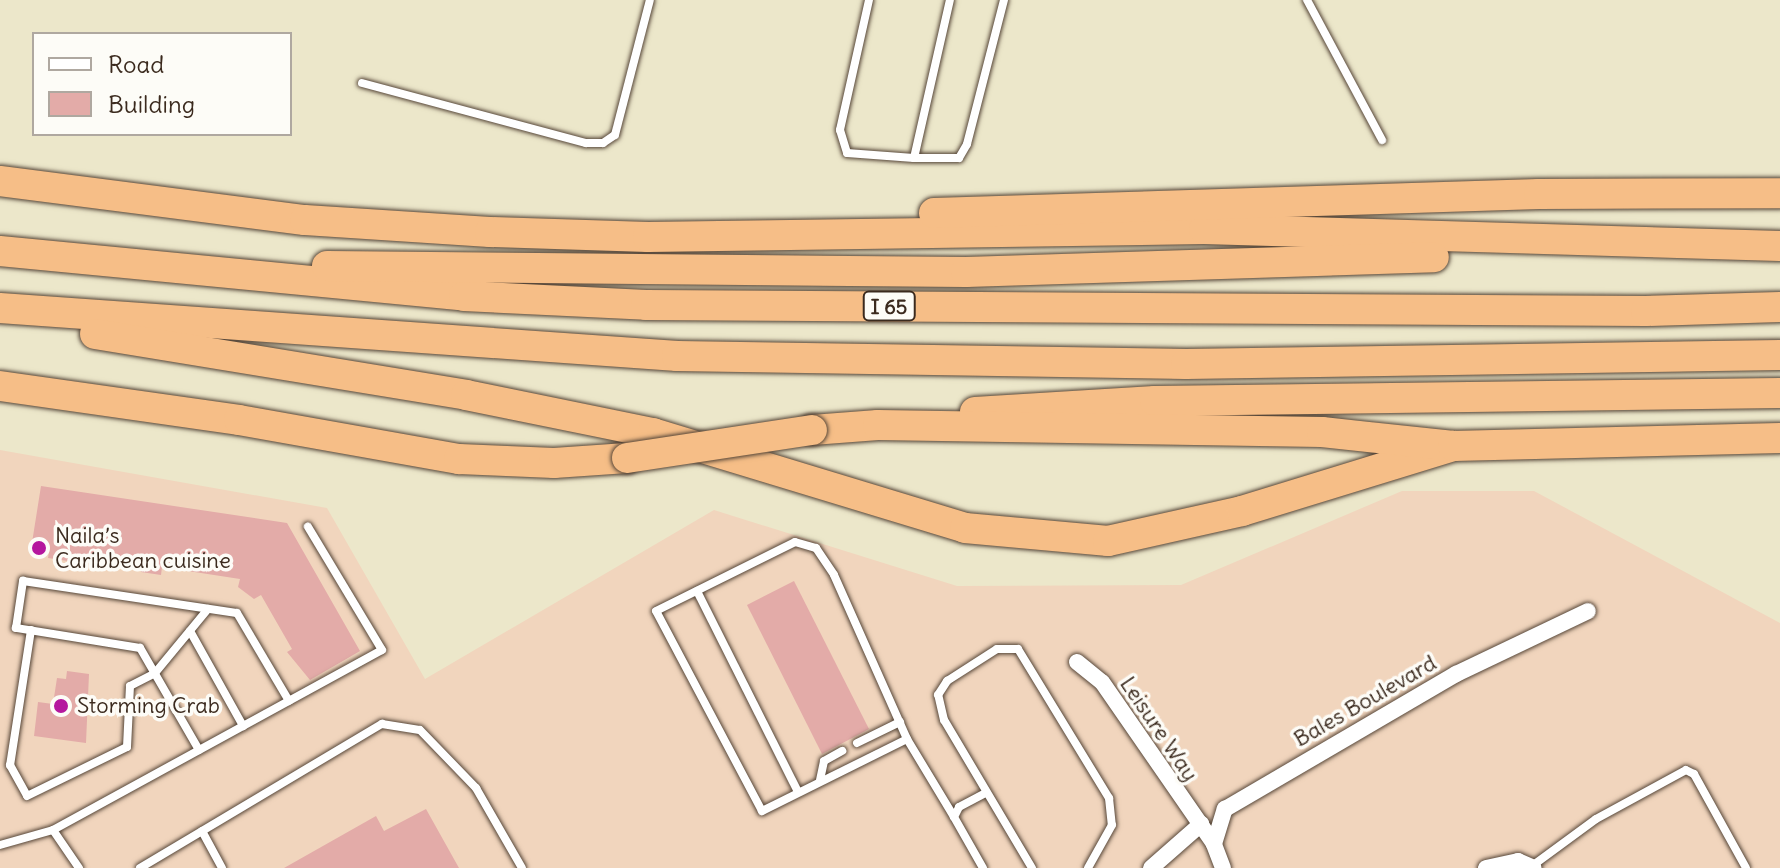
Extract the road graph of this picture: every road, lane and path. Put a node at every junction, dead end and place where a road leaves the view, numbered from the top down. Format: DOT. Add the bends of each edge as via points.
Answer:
graph roads {
  1 [pos="650,0"];
  2 [pos="869,0"];
  3 [pos="950,0"];
  4 [pos="1004,0"];
  5 [pos="1307,0"];
  6 [pos="362,83"];
  7 [pos="1382,140"];
  8 [pos="914,158"];
  9 [pos="0,181"];
  10 [pos="1780,193"];
  11 [pos="648,237"];
  12 [pos="1744,246"];
  13 [pos="1780,246"];
  14 [pos="0,251"];
  15 [pos="66,259"];
  16 [pos="1780,307"];
  17 [pos="0,308"];
  18 [pos="0,319"];
  19 [pos="1780,355"];
  20 [pos="0,386"];
  21 [pos="1780,393"];
  22 [pos="878,425"];
  23 [pos="1780,438"];
  24 [pos="1453,446"];
  25 [pos="308,527"];
  26 [pos="697,591"];
  27 [pos="208,609"];
  28 [pos="1588,611"];
  29 [pos="31,630"];
  30 [pos="190,631"];
  31 [pos="1077,662"];
  32 [pos="155,673"];
  33 [pos="289,701"];
  34 [pos="900,722"];
  35 [pos="243,726"];
  36 [pos="907,739"];
  37 [pos="857,743"];
  38 [pos="199,750"];
  39 [pos="842,751"];
  40 [pos="820,780"];
  41 [pos="798,792"];
  42 [pos="985,793"];
  43 [pos="954,817"];
  44 [pos="1201,824"];
  45 [pos="53,830"];
  46 [pos="202,831"];
  47 [pos="0,839"];
  48 [pos="11,841"];
  49 [pos="1214,844"];
  50 [pos="0,845"];
  51 [pos="1533,867"];
  52 [pos="79,868"];
  53 [pos="140,868"];
  54 [pos="222,868"];
  55 [pos="522,868"];
  56 [pos="983,868"];
  57 [pos="1032,868"];
  58 [pos="1088,868"];
  59 [pos="1151,868"];
  60 [pos="1223,868"];
  61 [pos="1486,868"];
  62 [pos="1746,868"];
  1 -- 6 [label="lane" via="615,135 603,143 586,143"];
  2 -- 8 [label="lane" via="840,130 847,153"];
  3 -- 8 [label="lane"];
  4 -- 8 [label="lane" via="967,144 959,158"];
  5 -- 7 [label="lane"];
  9 -- 11 [label="highway" via="305,220"];
  10 -- 11 [label="highway" via="1004,207"];
  11 -- 12 [label="highway" via="1204,229"];
  12 -- 13 [label="highway"];
  12 -- 15 [label="highway" via="966,272 507,271"];
  14 -- 15 [label="highway, I 65"];
  15 -- 16 [label="highway, I 65" via="464,296 646,305 1646,311"];
  17 -- 19 [label="highway" via="677,356 1186,364"];
  18 -- 24 [label="highway" via="497,401 653,433 965,528 1108,541 1242,511"];
  20 -- 22 [label="highway, bridge" via="459,459 554,463 627,458"];
  21 -- 22 [label="highway" via="1155,401 1005,408"];
  22 -- 24 [label="highway" via="1322,432"];
  23 -- 24 [label="highway"];
  25 -- 33 [label="lane" via="382,650"];
  26 -- 34 [label="lane" via="795,542 816,548 834,575"];
  26 -- 41 [label="lane"];
  26 -- 41 [label="lane" via="656,611 762,811"];
  27 -- 29 [label="lane" via="23,581 16,628"];
  27 -- 30 [label="lane"];
  27 -- 33 [label="lane" via="237,613"];
  28 -- 49 [label="street, Bales Boulevard" via="1456,674 1245,796 1225,809"];
  29 -- 32 [label="lane" via="140,648"];
  29 -- 32 [label="lane" via="10,765 27,796 127,747 130,686"];
  30 -- 32 [label="lane"];
  30 -- 35 [label="lane"];
  31 -- 44 [label="street, Leisure Way" via="1102,682"];
  32 -- 38 [label="lane"];
  33 -- 35 [label="lane"];
  34 -- 36 [label="lane"];
  34 -- 37 [label="lane"];
  35 -- 38 [label="lane"];
  36 -- 40 [label="lane"];
  36 -- 43 [label="lane"];
  38 -- 45 [label="lane"];
  39 -- 40 [label="lane" via="824,761"];
  40 -- 41 [label="lane"];
  42 -- 43 [label="lane" via="959,807"];
  42 -- 57 [label="lane"];
  42 -- 58 [label="lane" via="944,720 938,695 947,681 997,649 1018,649 1109,798 1112,825"];
  43 -- 56 [label="lane"];
  44 -- 49 [label="street, Leisure Way"];
  44 -- 59 [label="street"];
  45 -- 48 [label="lane"];
  45 -- 52 [label="lane"];
  46 -- 53 [label="lane"];
  46 -- 54 [label="lane"];
  46 -- 55 [label="lane" via="382,724 420,730 476,788"];
  47 -- 48 [label="lane"];
  48 -- 50 [label="lane"];
  49 -- 60 [label="street"];
  51 -- 61 [label="street" via="1518,861"];
  51 -- 62 [label="lane" via="1596,819 1686,770 1694,774"];
}
